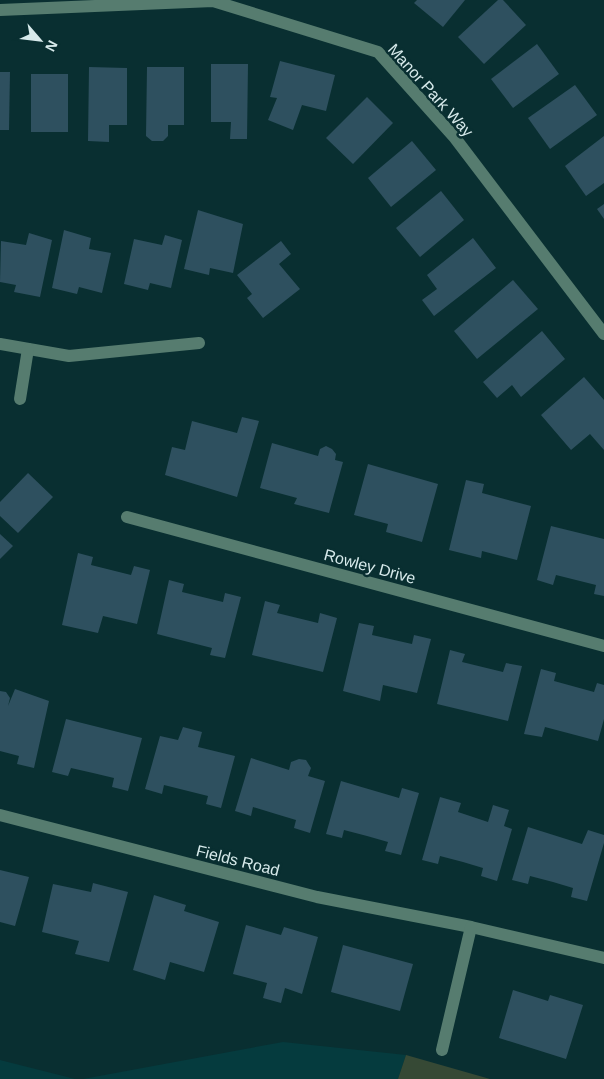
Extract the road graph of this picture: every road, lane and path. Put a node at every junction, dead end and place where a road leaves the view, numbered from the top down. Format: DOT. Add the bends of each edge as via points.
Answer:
graph roads {
  1 [pos="0,10"];
  2 [pos="604,334"];
  3 [pos="199,343"];
  4 [pos="0,344"];
  5 [pos="28,349"];
  6 [pos="20,399"];
  7 [pos="127,518"];
  8 [pos="604,646"];
  9 [pos="0,815"];
  10 [pos="471,926"];
  11 [pos="604,958"];
  12 [pos="442,1050"];
  1 -- 2 [label="street, Manor Park Way" via="212,1 378,52 454,138"];
  3 -- 5 [label="street" via="68,356"];
  4 -- 5 [label="street"];
  5 -- 6 [label="street"];
  7 -- 8 [label="street, Rowley Drive"];
  9 -- 10 [label="street, Fields Road" via="317,897"];
  10 -- 11 [label="street, Fields Road"];
  10 -- 12 [label="street"];
}
